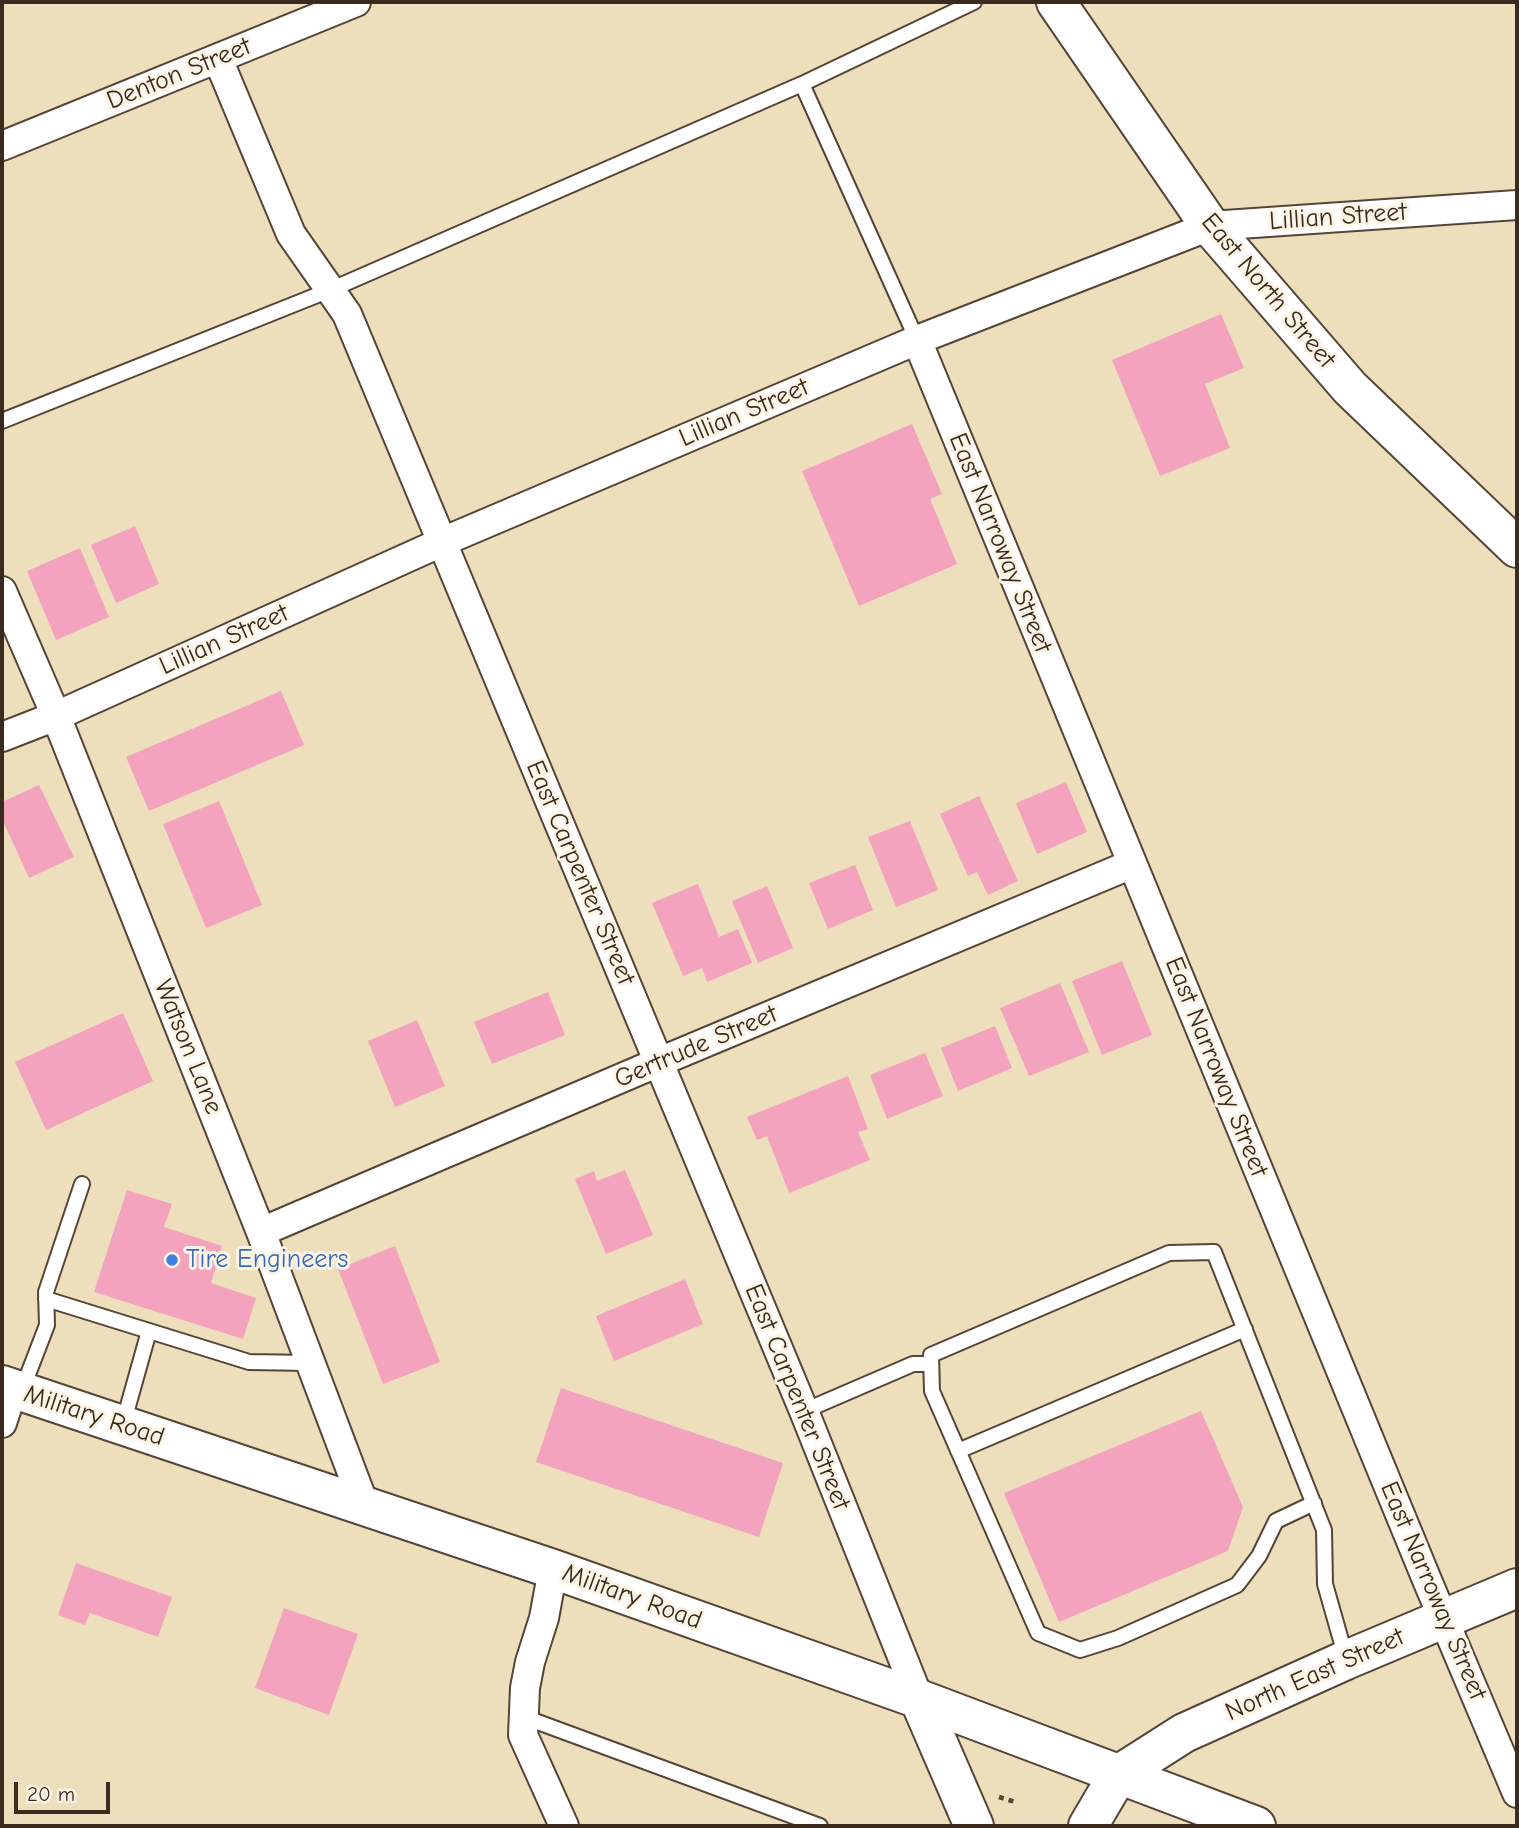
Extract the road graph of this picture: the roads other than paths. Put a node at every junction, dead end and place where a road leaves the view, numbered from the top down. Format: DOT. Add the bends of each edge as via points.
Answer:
graph roads {
  1 [pos="356,2"];
  2 [pos="974,2"];
  3 [pos="1056,2"];
  4 [pos="218,60"];
  5 [pos="802,84"];
  6 [pos="2,146"];
  7 [pos="1517,205"];
  8 [pos="1210,226"];
  9 [pos="330,290"];
  10 [pos="917,340"];
  11 [pos="2,421"];
  12 [pos="442,542"];
  13 [pos="1517,548"];
  14 [pos="2,591"];
  15 [pos="56,716"];
  16 [pos="2,737"];
  17 [pos="1132,864"];
  18 [pos="659,1062"];
  19 [pos="82,1184"];
  20 [pos="261,1232"];
  21 [pos="46,1299"];
  22 [pos="1245,1329"];
  23 [pos="149,1331"];
  24 [pos="310,1363"];
  25 [pos="931,1364"];
  26 [pos="10,1397"];
  27 [pos="804,1411"];
  28 [pos="123,1426"];
  29 [pos="958,1451"];
  30 [pos="1314,1503"];
  31 [pos="365,1507"];
  32 [pos="553,1569"];
  33 [pos="1517,1587"];
  34 [pos="1444,1619"];
  35 [pos="1346,1660"];
  36 [pos="919,1699"];
  37 [pos="524,1717"];
  38 [pos="1118,1775"];
  39 [pos="1517,1793"];
  40 [pos="564,1826"];
  41 [pos="820,1826"];
  42 [pos="974,1826"];
  43 [pos="1088,1826"];
  44 [pos="1256,1826"];
  1 -- 4 [label="street, Denton Street"];
  2 -- 5 [label="lane"];
  3 -- 8 [label="main road, East North Street"];
  4 -- 6 [label="street, Denton Street"];
  4 -- 9 [label="street, East Carpenter Street" via="291,234"];
  5 -- 9 [label="lane"];
  5 -- 10 [label="lane"];
  7 -- 8 [label="street, Lillian Street"];
  8 -- 10 [label="street, Lillian Street"];
  8 -- 13 [label="main road, East North Street" via="1350,388"];
  9 -- 11 [label="lane"];
  9 -- 12 [label="street, East Carpenter Street" via="347,314"];
  10 -- 12 [label="street, Lillian Street"];
  10 -- 17 [label="street, East Narroway Street"];
  12 -- 15 [label="street, Lillian Street"];
  12 -- 18 [label="street, East Carpenter Street"];
  14 -- 15 [label="street, Watson Lane"];
  15 -- 16 [label="street, Lillian Street"];
  15 -- 20 [label="street, Watson Lane"];
  17 -- 18 [label="street, Gertrude Street"];
  17 -- 34 [label="street, East Narroway Street"];
  18 -- 20 [label="street, Gertrude Street"];
  18 -- 27 [label="street, East Carpenter Street"];
  19 -- 21 [label="lane"];
  20 -- 24 [label="street, Watson Lane"];
  21 -- 23 [label="lane"];
  21 -- 26 [label="lane" via="47,1325"];
  22 -- 25 [label="lane" via="1214,1252 1169,1253 931,1355"];
  22 -- 29 [label="lane"];
  22 -- 30 [label="lane"];
  23 -- 24 [label="lane" via="249,1362"];
  23 -- 28 [label="lane"];
  24 -- 31 [label="street, Watson Lane"];
  25 -- 27 [label="lane" via="913,1364"];
  25 -- 29 [label="lane" via="932,1391"];
  26 -- 28 [label="main road, Military Road"];
  27 -- 36 [label="street, East Carpenter Street"];
  28 -- 31 [label="main road, Military Road"];
  29 -- 30 [label="lane" via="1038,1633 1080,1650 1237,1586 1276,1521"];
  30 -- 35 [label="lane" via="1324,1530 1325,1584"];
  31 -- 32 [label="main road, Military Road"];
  32 -- 36 [label="main road, Military Road"];
  32 -- 37 [label="street" via="530,1662"];
  33 -- 34 [label="main road, North East Street"];
  34 -- 35 [label="main road, North East Street"];
  34 -- 39 [label="street, East Narroway Street"];
  35 -- 38 [label="main road, North East Street" via="1184,1733"];
  36 -- 38 [label="main road, Military Road"];
  36 -- 42 [label="main road"];
  37 -- 40 [label="street" via="523,1735"];
  37 -- 41 [label="lane"];
  38 -- 43 [label="main road"];
  38 -- 44 [label="main road, Military Road"];
}
